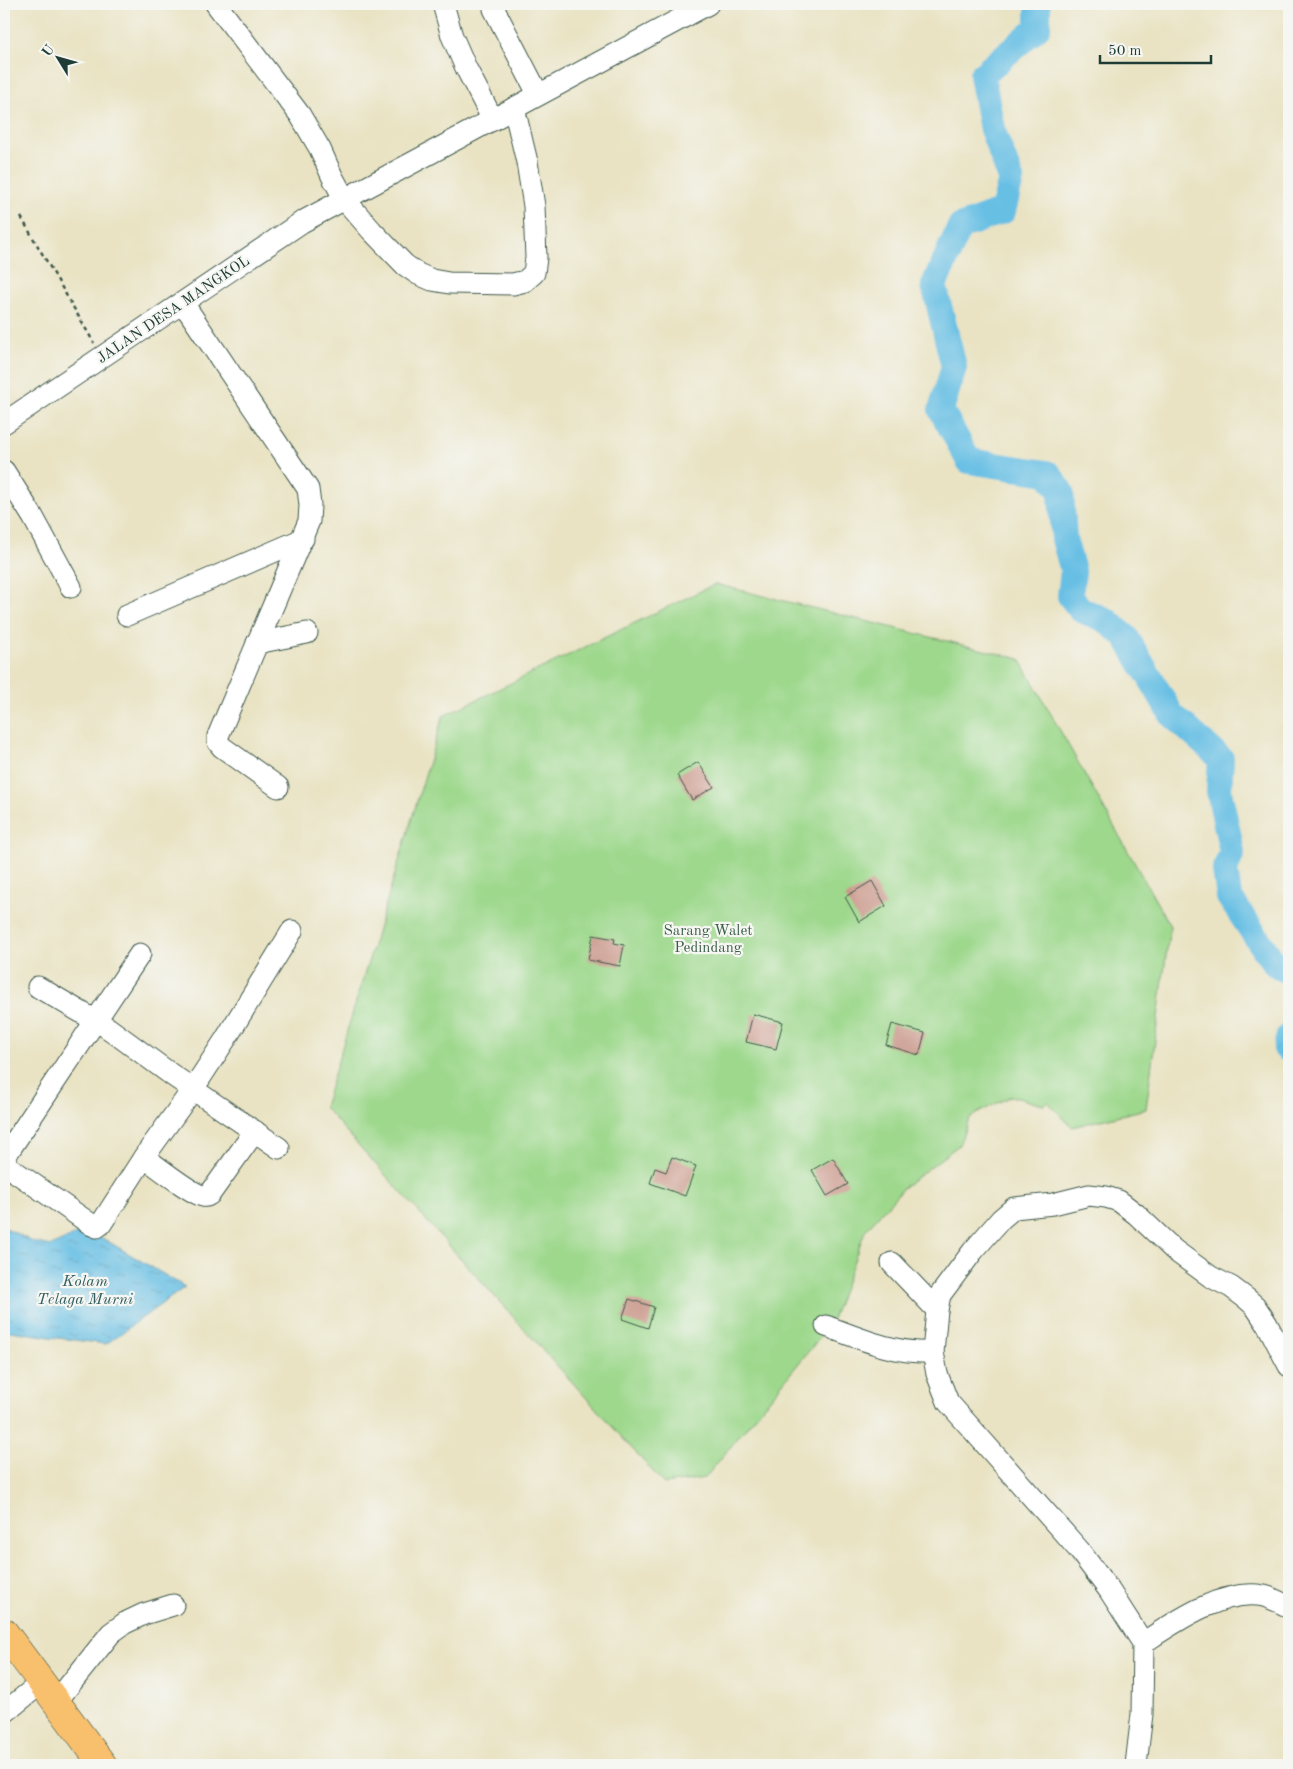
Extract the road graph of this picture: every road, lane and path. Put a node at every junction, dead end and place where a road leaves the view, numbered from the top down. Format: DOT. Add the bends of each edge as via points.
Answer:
graph roads {
  1 [pos="216,4"];
  2 [pos="443,4"];
  3 [pos="708,4"];
  4 [pos="494,9"];
  5 [pos="538,94"];
  6 [pos="514,108"];
  7 [pos="492,120"];
  8 [pos="345,200"];
  9 [pos="21,218"];
  10 [pos="183,303"];
  11 [pos="102,357"];
  12 [pos="4,423"];
  13 [pos="4,471"];
  14 [pos="303,539"];
  15 [pos="71,587"];
  16 [pos="127,615"];
  17 [pos="307,633"];
  18 [pos="257,643"];
  19 [pos="278,787"];
  20 [pos="292,932"];
  21 [pos="140,954"];
  22 [pos="38,987"];
  23 [pos="95,1020"];
  24 [pos="193,1089"];
  25 [pos="256,1131"];
  26 [pos="279,1148"];
  27 [pos="144,1157"];
  28 [pos="4,1158"];
  29 [pos="4,1164"];
  30 [pos="892,1263"];
  31 [pos="937,1310"];
  32 [pos="826,1326"];
  33 [pos="933,1352"];
  34 [pos="1289,1366"];
  35 [pos="173,1605"];
  36 [pos="1289,1606"];
  37 [pos="4,1632"];
  38 [pos="1143,1643"];
  39 [pos="48,1693"];
  40 [pos="4,1713"];
  41 [pos="103,1765"];
  42 [pos="1136,1765"];
  1 -- 8 [label="street" via="300,115"];
  2 -- 7 [label="street" via="452,36"];
  3 -- 5 [label="street, JALAN DESA MANGKOL"];
  4 -- 5 [label="street"];
  5 -- 6 [label="street, JALAN DESA MANGKOL"];
  6 -- 7 [label="street, JALAN DESA MANGKOL"];
  6 -- 8 [label="street" via="534,206 536,258 534,273 525,281 513,284 449,283 418,274 372,232"];
  7 -- 8 [label="street, JALAN DESA MANGKOL"];
  8 -- 10 [label="street, JALAN DESA MANGKOL" via="302,222"];
  9 -- 11 [label="path"];
  10 -- 11 [label="street, JALAN DESA MANGKOL"];
  10 -- 14 [label="street" via="308,489 309,521"];
  11 -- 12 [label="street, JALAN DESA MANGKOL"];
  13 -- 15 [label="street"];
  14 -- 16 [label="street"];
  14 -- 18 [label="street"];
  17 -- 18 [label="street"];
  18 -- 19 [label="street" via="218,742"];
  20 -- 24 [label="street"];
  21 -- 23 [label="street"];
  22 -- 23 [label="street"];
  23 -- 24 [label="street"];
  23 -- 28 [label="street"];
  24 -- 25 [label="street"];
  24 -- 27 [label="street"];
  25 -- 26 [label="street"];
  25 -- 27 [label="street" via="207,1197 191,1190"];
  27 -- 29 [label="street" via="97,1227"];
  30 -- 31 [label="street"];
  31 -- 33 [label="street"];
  31 -- 34 [label="street" via="940,1295 958,1270 1014,1208 1053,1204 1089,1195 1106,1197 1119,1200 1174,1250 1254,1306"];
  32 -- 33 [label="street" via="883,1346 918,1353"];
  33 -- 38 [label="street" via="948,1402 1079,1550 1110,1590"];
  35 -- 39 [label="street" via="125,1623"];
  36 -- 38 [label="street" via="1265,1596 1241,1595 1202,1608"];
  37 -- 39 [label="main road"];
  38 -- 42 [label="street" via="1142,1714"];
  39 -- 40 [label="street"];
  39 -- 41 [label="main road"];
}
